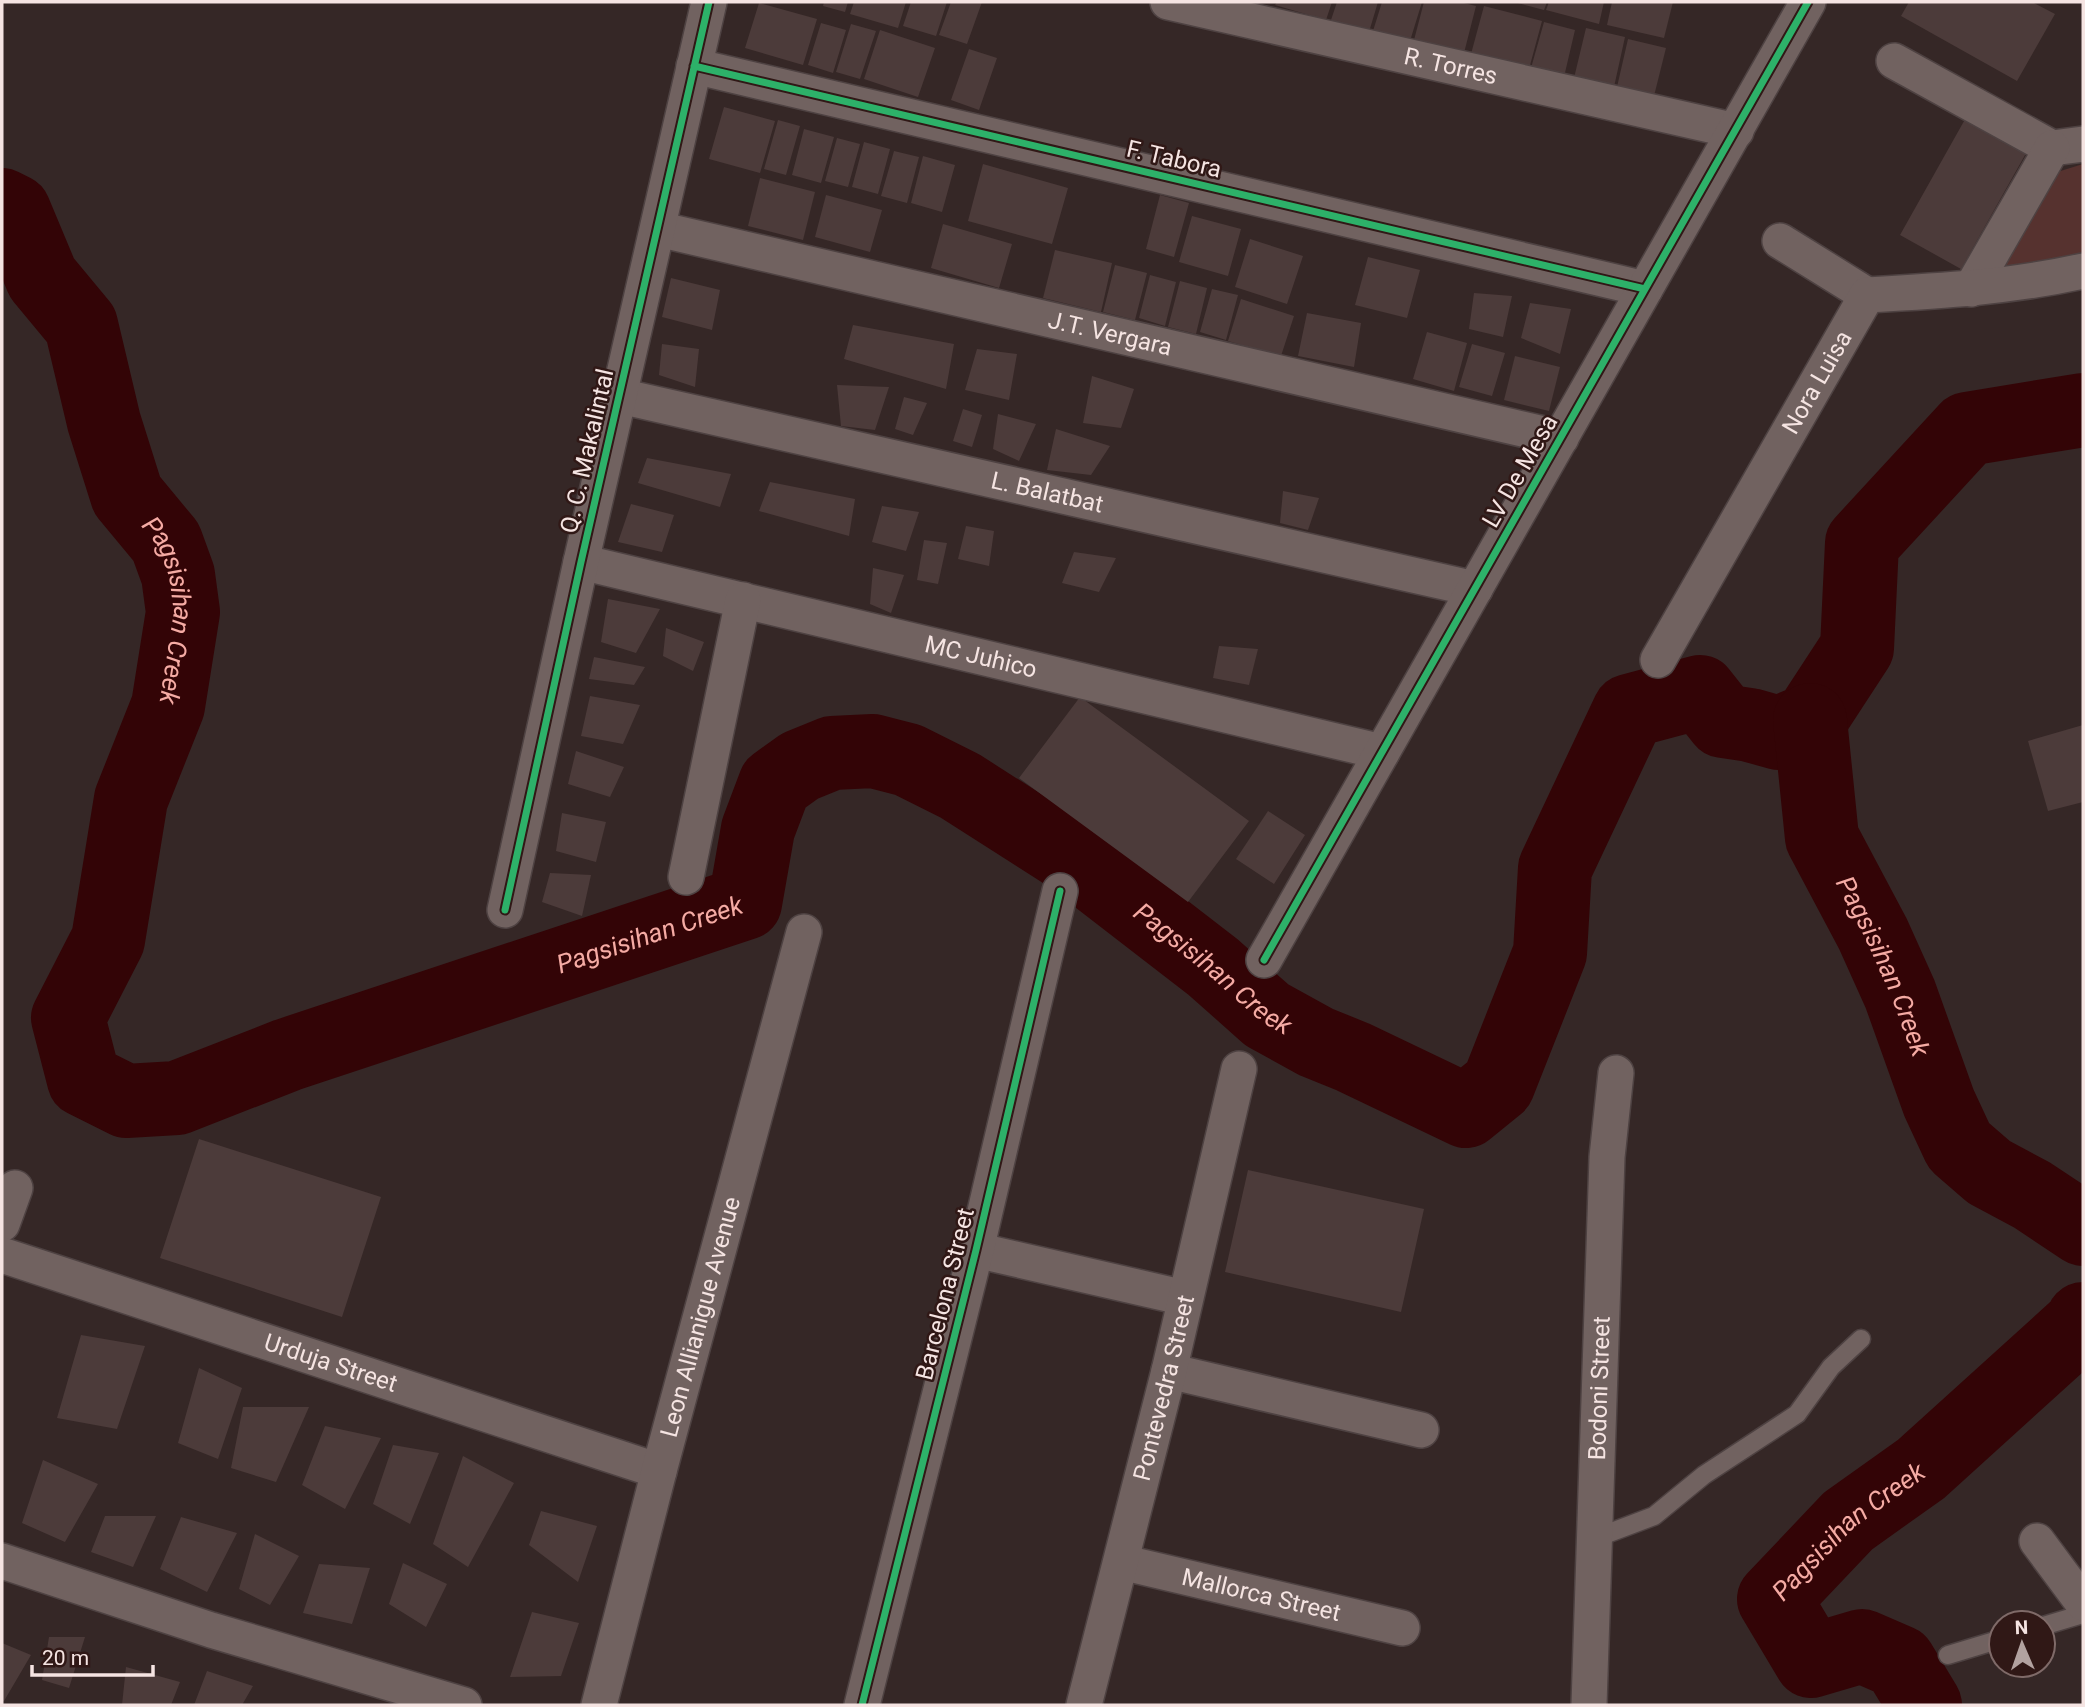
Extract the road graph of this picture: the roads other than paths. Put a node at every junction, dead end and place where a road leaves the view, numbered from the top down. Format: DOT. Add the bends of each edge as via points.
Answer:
graph roads {
  1 [pos="709,2"];
  2 [pos="1168,2"];
  3 [pos="1808,2"];
  4 [pos="1894,61"];
  5 [pos="694,66"];
  6 [pos="1735,131"];
  7 [pos="2067,146"];
  8 [pos="658,229"];
  9 [pos="1780,241"];
  10 [pos="2083,271"];
  11 [pos="1645,289"];
  12 [pos="1971,289"];
  13 [pos="1867,295"];
  14 [pos="620,396"];
  15 [pos="1561,438"];
  16 [pos="581,562"];
  17 [pos="1475,589"];
  18 [pos="743,600"];
  19 [pos="1658,660"];
  20 [pos="1382,752"];
  21 [pos="686,877"];
  22 [pos="1060,891"];
  23 [pos="505,910"];
  24 [pos="804,932"];
  25 [pos="1264,960"];
  26 [pos="1239,1069"];
  27 [pos="1616,1073"];
  28 [pos="15,1188"];
  29 [pos="2,1224"];
  30 [pos="976,1250"];
  31 [pos="2,1255"];
  32 [pos="1185,1298"];
  33 [pos="1861,1339"];
  34 [pos="1169,1371"];
  35 [pos="1421,1430"];
  36 [pos="659,1471"];
  37 [pos="1593,1539"];
  38 [pos="2037,1541"];
  39 [pos="2,1561"];
  40 [pos="1121,1562"];
  41 [pos="2083,1603"];
  42 [pos="2083,1614"];
  43 [pos="2057,1622"];
  44 [pos="1402,1628"];
  45 [pos="1987,1643"];
  46 [pos="1948,1655"];
  47 [pos="464,1705"];
  48 [pos="599,1705"];
  49 [pos="862,1705"];
  50 [pos="1084,1705"];
  51 [pos="1589,1705"];
  1 -- 5 [label="street, Q. C. Makalintal"];
  2 -- 6 [label="street, R. Torres"];
  3 -- 6 [label="street, LV De Mesa"];
  4 -- 7 [label="street"];
  5 -- 8 [label="street, Q. C. Makalintal"];
  5 -- 11 [label="street, F. Tabora"];
  6 -- 11 [label="street, LV De Mesa"];
  7 -- 12 [label="street"];
  8 -- 14 [label="street, Q. C. Makalintal"];
  8 -- 15 [label="street, J.T. Vergara"];
  9 -- 13 [label="street"];
  10 -- 12 [label="street"];
  11 -- 15 [label="street, LV De Mesa"];
  12 -- 13 [label="street"];
  13 -- 19 [label="street, Nora Luisa"];
  14 -- 16 [label="street, Q. C. Makalintal"];
  14 -- 17 [label="street, L. Balatbat"];
  15 -- 17 [label="street, LV De Mesa"];
  16 -- 18 [label="street, MC Juhico"];
  16 -- 23 [label="street, Q. C. Makalintal"];
  17 -- 20 [label="street, LV De Mesa"];
  18 -- 20 [label="street, MC Juhico"];
  18 -- 21 [label="street"];
  20 -- 25 [label="street, LV De Mesa"];
  22 -- 30 [label="street, Barcelona Street"];
  24 -- 36 [label="street, Leon Allianigue Avenue"];
  26 -- 32 [label="street, Pontevedra Street"];
  27 -- 37 [label="street, Bodoni Street" via="1607,1157"];
  28 -- 29 [label="street"];
  30 -- 32 [label="street"];
  30 -- 49 [label="street, Barcelona Street"];
  31 -- 36 [label="street, Urduja Street"];
  32 -- 34 [label="street, Pontevedra Street"];
  33 -- 37 [label="lane" via="1830,1367 1797,1414 1704,1475 1654,1516"];
  34 -- 35 [label="street"];
  34 -- 40 [label="street, Pontevedra Street"];
  36 -- 48 [label="street, Leon Allianigue Avenue"];
  37 -- 51 [label="street, Bodoni Street"];
  38 -- 41 [label="street"];
  39 -- 47 [label="street" via="211,1630"];
  40 -- 44 [label="street, Mallorca Street"];
  40 -- 50 [label="street, Pontevedra Street"];
  42 -- 43 [label="lane"];
  45 -- 46 [label="lane"];
}
